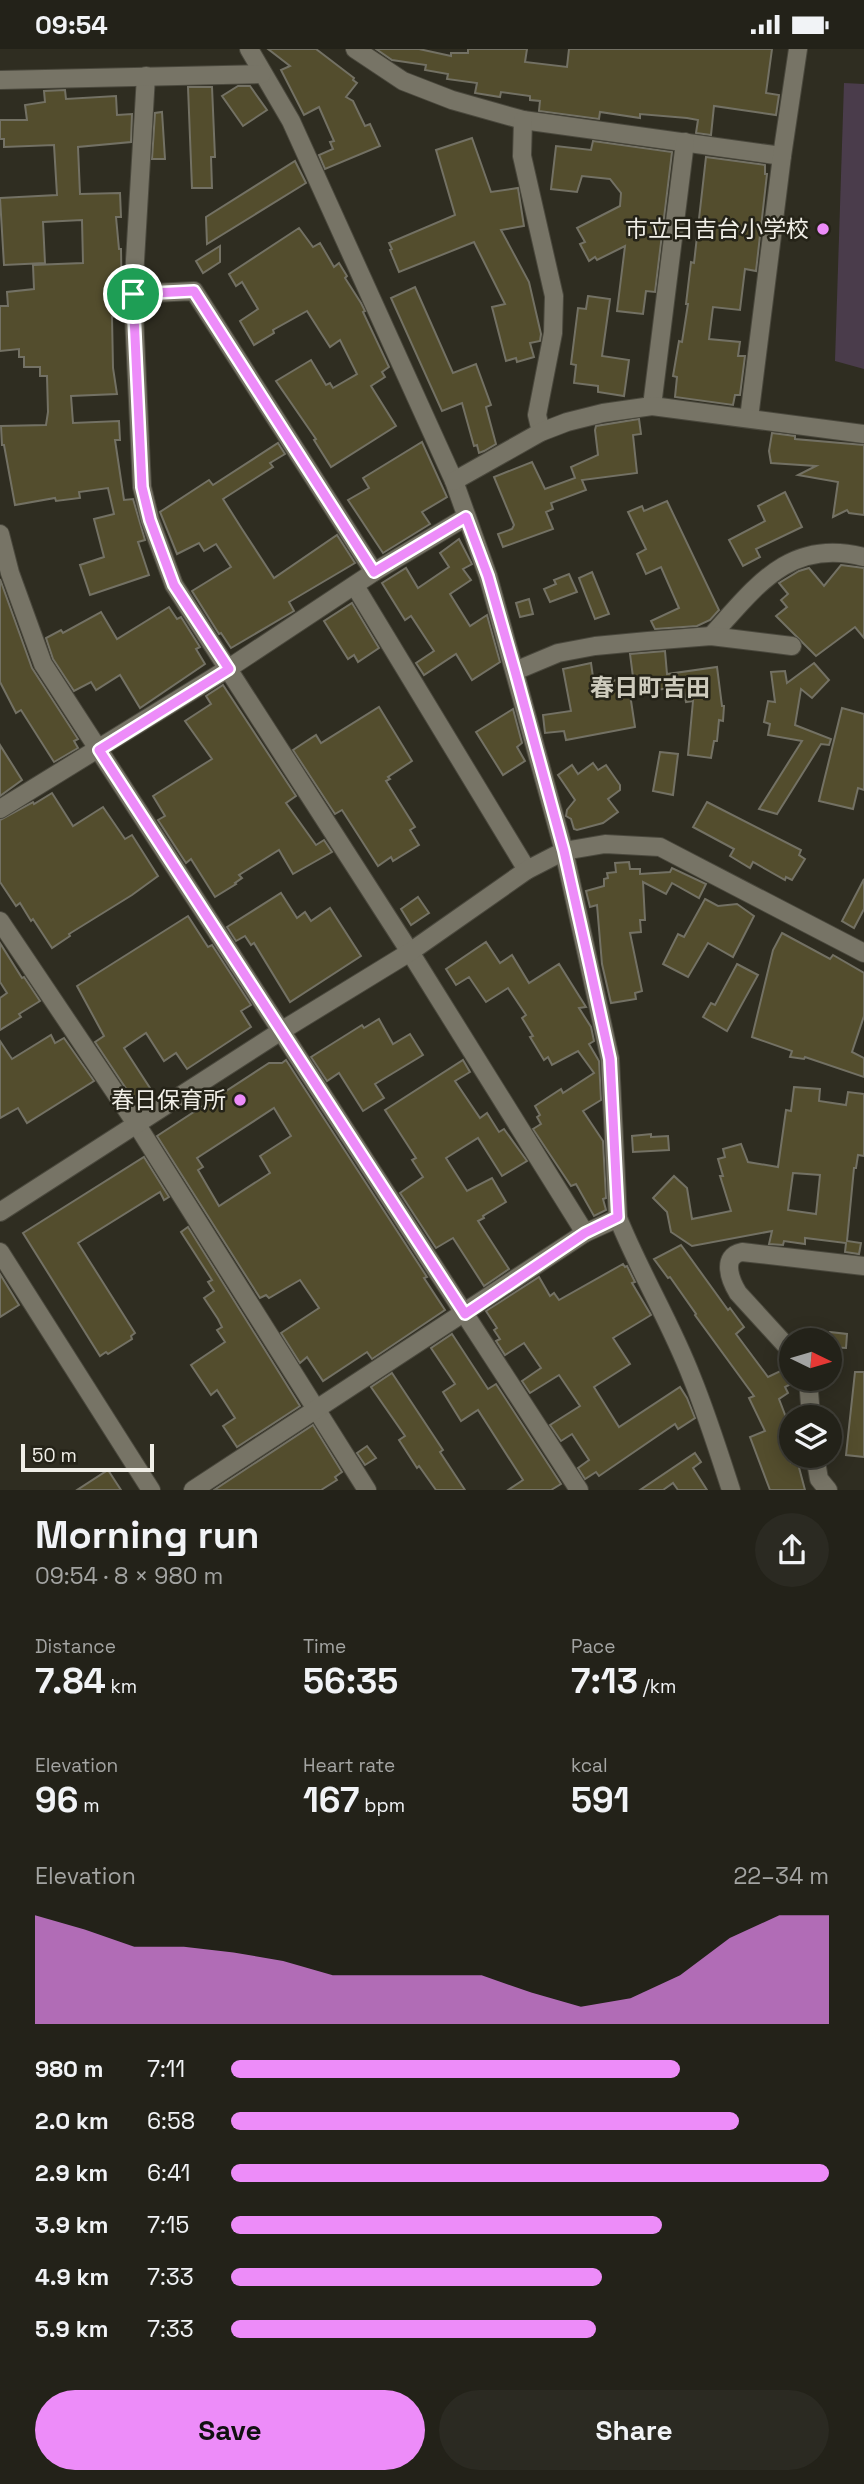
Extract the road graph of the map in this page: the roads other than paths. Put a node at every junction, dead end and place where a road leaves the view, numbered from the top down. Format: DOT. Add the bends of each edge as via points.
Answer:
graph roads {
  1 [pos="249,49"];
  2 [pos="355,49"];
  3 [pos="798,49"];
  4 [pos="262,74"];
  5 [pos="146,76"];
  6 [pos="0,80"];
  7 [pos="523,120"];
  8 [pos="685,142"];
  9 [pos="782,156"];
  10 [pos="133,294"];
  11 [pos="652,406"];
  12 [pos="749,418"];
  13 [pos="541,432"];
  14 [pos="864,433"];
  15 [pos="454,481"];
  16 [pos="466,517"];
  17 [pos="0,534"];
  18 [pos="864,557"];
  19 [pos="374,572"];
  20 [pos="355,586"];
  21 [pos="711,636"];
  22 [pos="792,646"];
  23 [pos="229,669"];
  24 [pos="515,671"];
  25 [pos="99,750"];
  26 [pos="0,809"];
  27 [pos="564,851"];
  28 [pos="527,870"];
  29 [pos="0,921"];
  30 [pos="410,952"];
  31 [pos="864,953"];
  32 [pos="281,1031"];
  33 [pos="137,1125"];
  34 [pos="0,1212"];
  35 [pos="618,1217"];
  36 [pos="585,1233"];
  37 [pos="0,1252"];
  38 [pos="864,1266"];
  39 [pos="465,1314"];
  40 [pos="779,1339"];
  41 [pos="316,1409"];
  42 [pos="817,1468"];
  43 [pos="151,1490"];
  44 [pos="193,1490"];
  45 [pos="367,1490"];
  46 [pos="579,1490"];
  47 [pos="731,1490"];
  48 [pos="828,1490"];
  1 -- 4 [label="street"];
  2 -- 7 [label="street" via="402,81"];
  3 -- 9 [label="street"];
  4 -- 5 [label="street"];
  4 -- 15 [label="street" via="290,121"];
  5 -- 6 [label="street"];
  5 -- 10 [label="street"];
  7 -- 8 [label="street"];
  7 -- 13 [label="street" via="522,156 554,296 553,333 537,415"];
  8 -- 9 [label="street"];
  8 -- 11 [label="street"];
  9 -- 12 [label="street"];
  10 -- 19 [label="street" via="194,291"];
  10 -- 23 [label="street" via="142,487 150,520 174,585"];
  11 -- 12 [label="street"];
  11 -- 13 [label="street" via="603,413"];
  12 -- 14 [label="street"];
  13 -- 15 [label="street"];
  15 -- 16 [label="street"];
  16 -- 19 [label="street"];
  16 -- 24 [label="street"];
  17 -- 25 [label="street" via="43,664"];
  18 -- 21 [label="street" via="821,553 793,559 763,580"];
  19 -- 20 [label="street"];
  20 -- 23 [label="street"];
  20 -- 28 [label="street"];
  21 -- 22 [label="street"];
  21 -- 24 [label="street" via="595,646 558,653"];
  23 -- 25 [label="street"];
  23 -- 30 [label="street"];
  24 -- 27 [label="street"];
  25 -- 26 [label="street"];
  25 -- 32 [label="street"];
  27 -- 28 [label="street"];
  27 -- 31 [label="street" via="605,844 660,847"];
  27 -- 35 [label="street" via="610,1059"];
  28 -- 30 [label="street"];
  29 -- 33 [label="street"];
  30 -- 32 [label="street"];
  30 -- 36 [label="street"];
  32 -- 33 [label="street"];
  32 -- 39 [label="street"];
  33 -- 34 [label="street"];
  33 -- 41 [label="street"];
  35 -- 36 [label="street"];
  35 -- 47 [label="street" via="692,1378"];
  36 -- 39 [label="street"];
  37 -- 43 [label="street"];
  38 -- 40 [label="street" via="742,1251 732,1257 733,1285"];
  39 -- 41 [label="street"];
  39 -- 46 [label="street"];
  41 -- 44 [label="street"];
  41 -- 45 [label="street"];
  42 -- 48 [label="street"];
}
